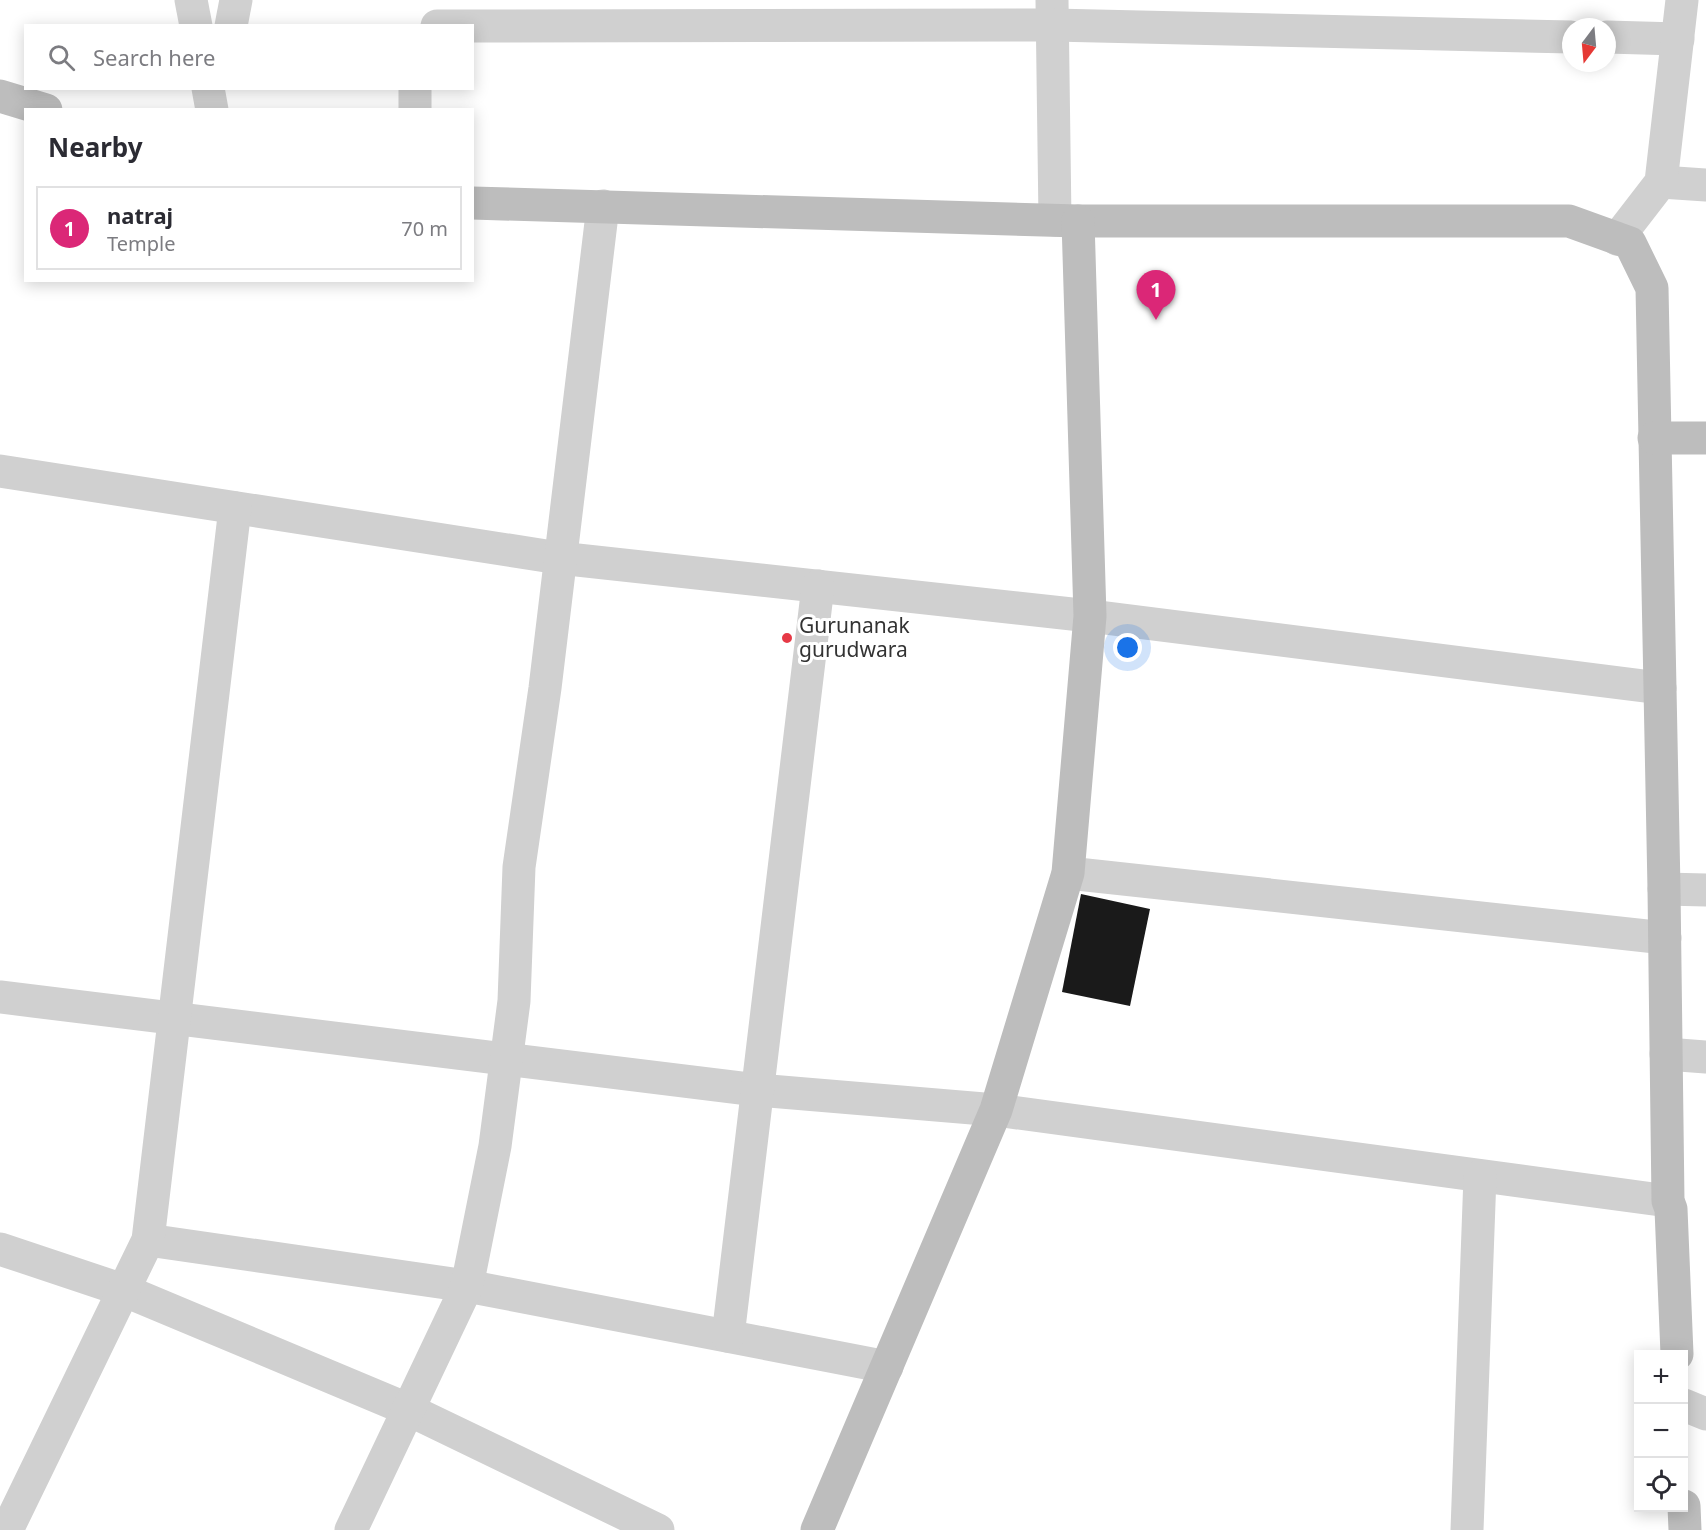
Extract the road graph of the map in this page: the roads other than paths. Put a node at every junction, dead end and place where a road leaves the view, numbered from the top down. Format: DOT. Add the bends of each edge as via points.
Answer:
graph roads {
  1 [pos="191,0"];
  2 [pos="236,0"];
  3 [pos="1682,0"];
  4 [pos="1053,12"];
  5 [pos="196,24"];
  6 [pos="231,24"];
  7 [pos="474,25"];
  8 [pos="1562,37"];
  9 [pos="1616,37"];
  10 [pos="1678,39"];
  11 [pos="208,90"];
  12 [pos="224,90"];
  13 [pos="415,90"];
  14 [pos="0,96"];
  15 [pos="39,108"];
  16 [pos="212,108"];
  17 [pos="221,108"];
  18 [pos="415,108"];
  19 [pos="1661,182"];
  20 [pos="1706,184"];
  21 [pos="474,203"];
  22 [pos="603,206"];
  23 [pos="1067,221"];
  24 [pos="1617,239"];
  25 [pos="1654,438"];
  26 [pos="1706,438"];
  27 [pos="0,471"];
  28 [pos="235,508"];
  29 [pos="559,558"];
  30 [pos="818,586"];
  31 [pos="1090,616"];
  32 [pos="1660,688"];
  33 [pos="1068,873"];
  34 [pos="1664,889"];
  35 [pos="1706,890"];
  36 [pos="1665,938"];
  37 [pos="0,997"];
  38 [pos="174,1018"];
  39 [pos="1666,1054"];
  40 [pos="1706,1057"];
  41 [pos="506,1060"];
  42 [pos="758,1090"];
  43 [pos="996,1110"];
  44 [pos="1480,1176"];
  45 [pos="1668,1201"];
  46 [pos="148,1240"];
  47 [pos="0,1249"];
  48 [pos="467,1286"];
  49 [pos="123,1290"];
  50 [pos="728,1336"];
  51 [pos="1677,1350"];
  52 [pos="886,1367"];
  53 [pos="1688,1407"];
  54 [pos="407,1409"];
  55 [pos="1706,1414"];
  56 [pos="1683,1512"];
  57 [pos="7,1528"];
  58 [pos="351,1530"];
  59 [pos="658,1530"];
  60 [pos="817,1530"];
  61 [pos="1467,1530"];
  62 [pos="1684,1530"];
  1 -- 5 [label="street"];
  2 -- 6 [label="street"];
  3 -- 10 [label="street"];
  4 -- 7 [label="street"];
  4 -- 8 [label="street"];
  4 -- 23 [label="street"];
  9 -- 10 [label="street"];
  10 -- 19 [label="street"];
  11 -- 16 [label="street"];
  12 -- 17 [label="street"];
  13 -- 18 [label="street"];
  14 -- 15 [label="main road"];
  19 -- 20 [label="street"];
  19 -- 24 [label="street"];
  21 -- 22 [label="main road"];
  22 -- 23 [label="main road"];
  22 -- 29 [label="street"];
  23 -- 24 [label="main road" via="1569,221"];
  23 -- 31 [label="main road"];
  24 -- 25 [label="main road" via="1630,243 1652,288"];
  25 -- 26 [label="main road"];
  25 -- 32 [label="main road"];
  27 -- 28 [label="street"];
  28 -- 29 [label="street"];
  28 -- 38 [label="street"];
  29 -- 30 [label="street"];
  29 -- 41 [label="street" via="519,867 514,1001"];
  30 -- 31 [label="street"];
  30 -- 42 [label="street"];
  31 -- 32 [label="street"];
  31 -- 33 [label="main road"];
  32 -- 34 [label="main road"];
  33 -- 36 [label="street"];
  33 -- 43 [label="main road"];
  34 -- 35 [label="street"];
  34 -- 36 [label="main road"];
  36 -- 39 [label="main road"];
  37 -- 38 [label="street"];
  38 -- 41 [label="street"];
  38 -- 46 [label="street"];
  39 -- 40 [label="street"];
  39 -- 45 [label="main road"];
  41 -- 42 [label="street"];
  41 -- 48 [label="street" via="495,1146"];
  42 -- 43 [label="street"];
  42 -- 50 [label="street"];
  43 -- 44 [label="street"];
  43 -- 52 [label="main road"];
  44 -- 45 [label="street"];
  44 -- 61 [label="street"];
  45 -- 51 [label="main road"];
  46 -- 48 [label="street"];
  46 -- 49 [label="street"];
  47 -- 49 [label="street"];
  48 -- 50 [label="street"];
  48 -- 54 [label="street"];
  49 -- 54 [label="street"];
  49 -- 57 [label="street"];
  50 -- 52 [label="street"];
  52 -- 60 [label="main road"];
  53 -- 55 [label="street"];
  54 -- 58 [label="street"];
  54 -- 59 [label="street"];
  56 -- 62 [label="main road"];
}
